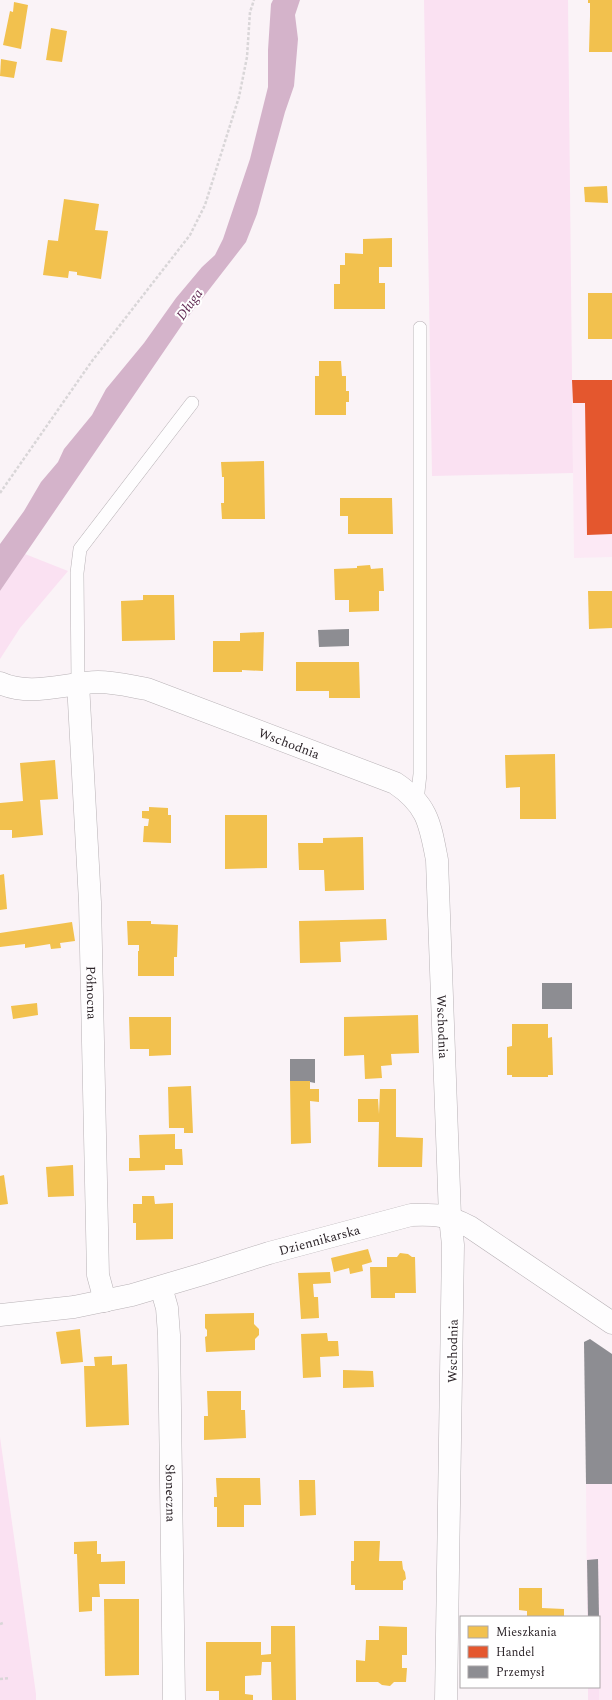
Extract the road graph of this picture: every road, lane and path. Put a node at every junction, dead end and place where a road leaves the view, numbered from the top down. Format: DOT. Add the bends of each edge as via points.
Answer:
graph roads {
  1 [pos="254,0"];
  2 [pos="420,328"];
  3 [pos="192,403"];
  4 [pos="0,493"];
  5 [pos="0,683"];
  6 [pos="78,683"];
  7 [pos="417,800"];
  8 [pos="450,1217"];
  9 [pos="161,1287"];
  10 [pos="105,1302"];
  11 [pos="0,1315"];
  12 [pos="612,1324"];
  13 [pos="10,1678"];
  14 [pos="0,1679"];
  15 [pos="174,1700"];
  16 [pos="446,1700"];
  1 -- 4 [label="path" via="250,12 247,57 239,96 205,205 190,235 92,361"];
  2 -- 7 [label="lane" via="420,774"];
  3 -- 6 [label="lane" via="80,549 77,573"];
  5 -- 6 [label="street, Wschodnia" via="29,690"];
  6 -- 7 [label="street, Wschodnia" via="116,683 147,689 395,783"];
  6 -- 10 [label="street, Północna" via="90,902 98,1275"];
  7 -- 8 [label="street, Wschodnia" via="428,820 437,860"];
  8 -- 9 [label="street, Dziennikarska" via="411,1215 269,1253"];
  8 -- 12 [label="street, Dziennikarska" via="493,1242"];
  8 -- 16 [label="street, Wschodnia" via="453,1273"];
  9 -- 10 [label="street, Dziennikarska"];
  9 -- 15 [label="street, Słoneczna" via="167,1308 169,1335"];
  10 -- 11 [label="street, Dziennikarska"];
  13 -- 14 [label="path"];
}
